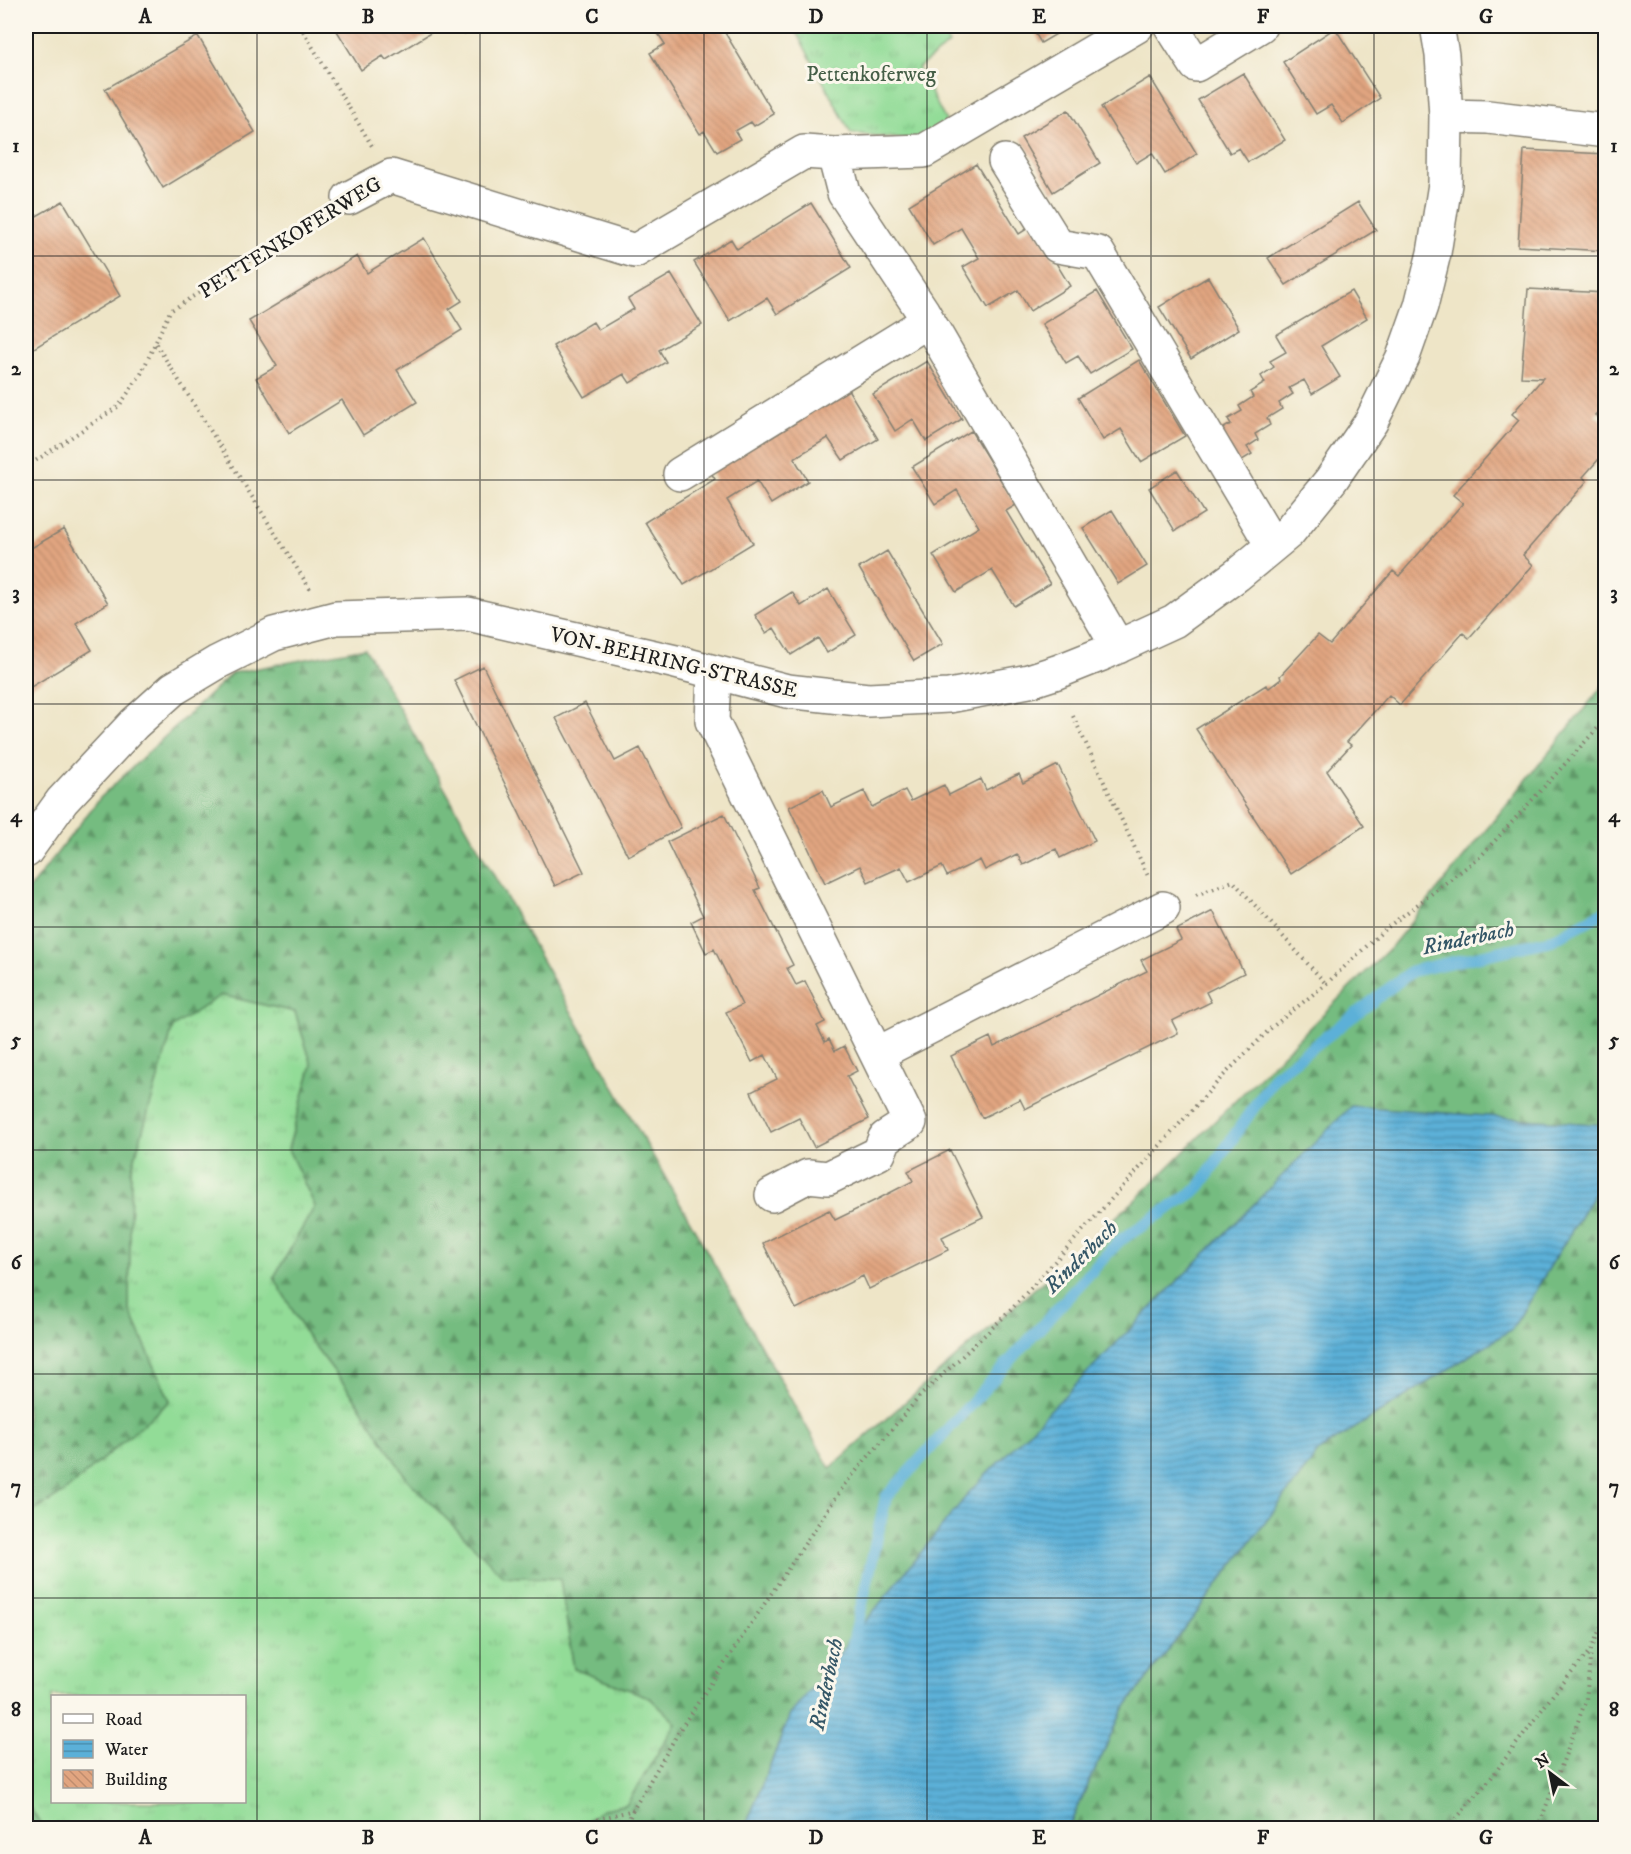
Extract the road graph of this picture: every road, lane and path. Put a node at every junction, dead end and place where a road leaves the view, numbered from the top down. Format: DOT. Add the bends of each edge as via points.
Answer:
graph roads {
  1 [pos="300,26"];
  2 [pos="1137,26"];
  3 [pos="1171,26"];
  4 [pos="1260,26"];
  5 [pos="1437,26"];
  6 [pos="1446,116"];
  7 [pos="1605,131"];
  8 [pos="834,154"];
  9 [pos="1005,161"];
  10 [pos="391,176"];
  11 [pos="349,198"];
  12 [pos="928,321"];
  13 [pos="155,343"];
  14 [pos="26,467"];
  15 [pos="680,474"];
  16 [pos="1272,545"];
  17 [pos="329,620"];
  18 [pos="1118,647"];
  19 [pos="714,674"];
  20 [pos="1073,716"];
  21 [pos="1605,718"];
  22 [pos="26,851"];
  23 [pos="1163,908"];
  24 [pos="1326,984"];
  25 [pos="877,1054"];
  26 [pos="772,1195"];
  27 [pos="1605,1616"];
  28 [pos="1591,1650"];
  29 [pos="633,1810"];
  30 [pos="589,1828"];
  31 [pos="625,1828"];
  32 [pos="1448,1828"];
  33 [pos="1538,1828"];
  1 -- 10 [label="path"];
  2 -- 8 [label="street, PETTENKOFERWEG" via="924,151"];
  3 -- 4 [label="street" via="1196,65"];
  5 -- 6 [label="street, VON-BEHRING-STRASSE"];
  6 -- 7 [label="street"];
  6 -- 16 [label="street, VON-BEHRING-STRASSE" via="1445,184 1434,253 1403,357 1371,422 1331,480 1289,532"];
  8 -- 10 [label="street, PETTENKOFERWEG" via="804,152 635,251"];
  8 -- 12 [label="street" via="844,193"];
  9 -- 16 [label="street" via="1058,246 1098,253"];
  10 -- 11 [label="street, PETTENKOFERWEG"];
  11 -- 13 [label="path, PETTENKOFERWEG" via="170,311"];
  12 -- 15 [label="street"];
  12 -- 18 [label="street"];
  13 -- 14 [label="path, PETTENKOFERWEG" via="141,374 119,406"];
  13 -- 17 [label="path"];
  16 -- 18 [label="street, VON-BEHRING-STRASSE" via="1174,621"];
  17 -- 19 [label="street, VON-BEHRING-STRASSE" via="468,615"];
  17 -- 22 [label="street, VON-BEHRING-STRASSE" via="274,634 173,689 134,724 62,801"];
  18 -- 19 [label="street, VON-BEHRING-STRASSE" via="1029,681 949,696 868,700 787,692"];
  19 -- 25 [label="street" via="712,721"];
  20 -- 23 [label="path"];
  21 -- 24 [label="path" via="1481,856 1384,930"];
  23 -- 24 [label="path" via="1233,881"];
  23 -- 25 [label="street"];
  24 -- 29 [label="path" via="1272,1027 1222,1077 1008,1312 920,1396 845,1484 681,1728"];
  25 -- 26 [label="street" via="910,1122 885,1138 879,1153 828,1178 808,1176"];
  27 -- 28 [label="path"];
  28 -- 32 [label="path"];
  28 -- 33 [label="path" via="1586,1700"];
  29 -- 30 [label="path" via="599,1819"];
  29 -- 31 [label="path"];
}
